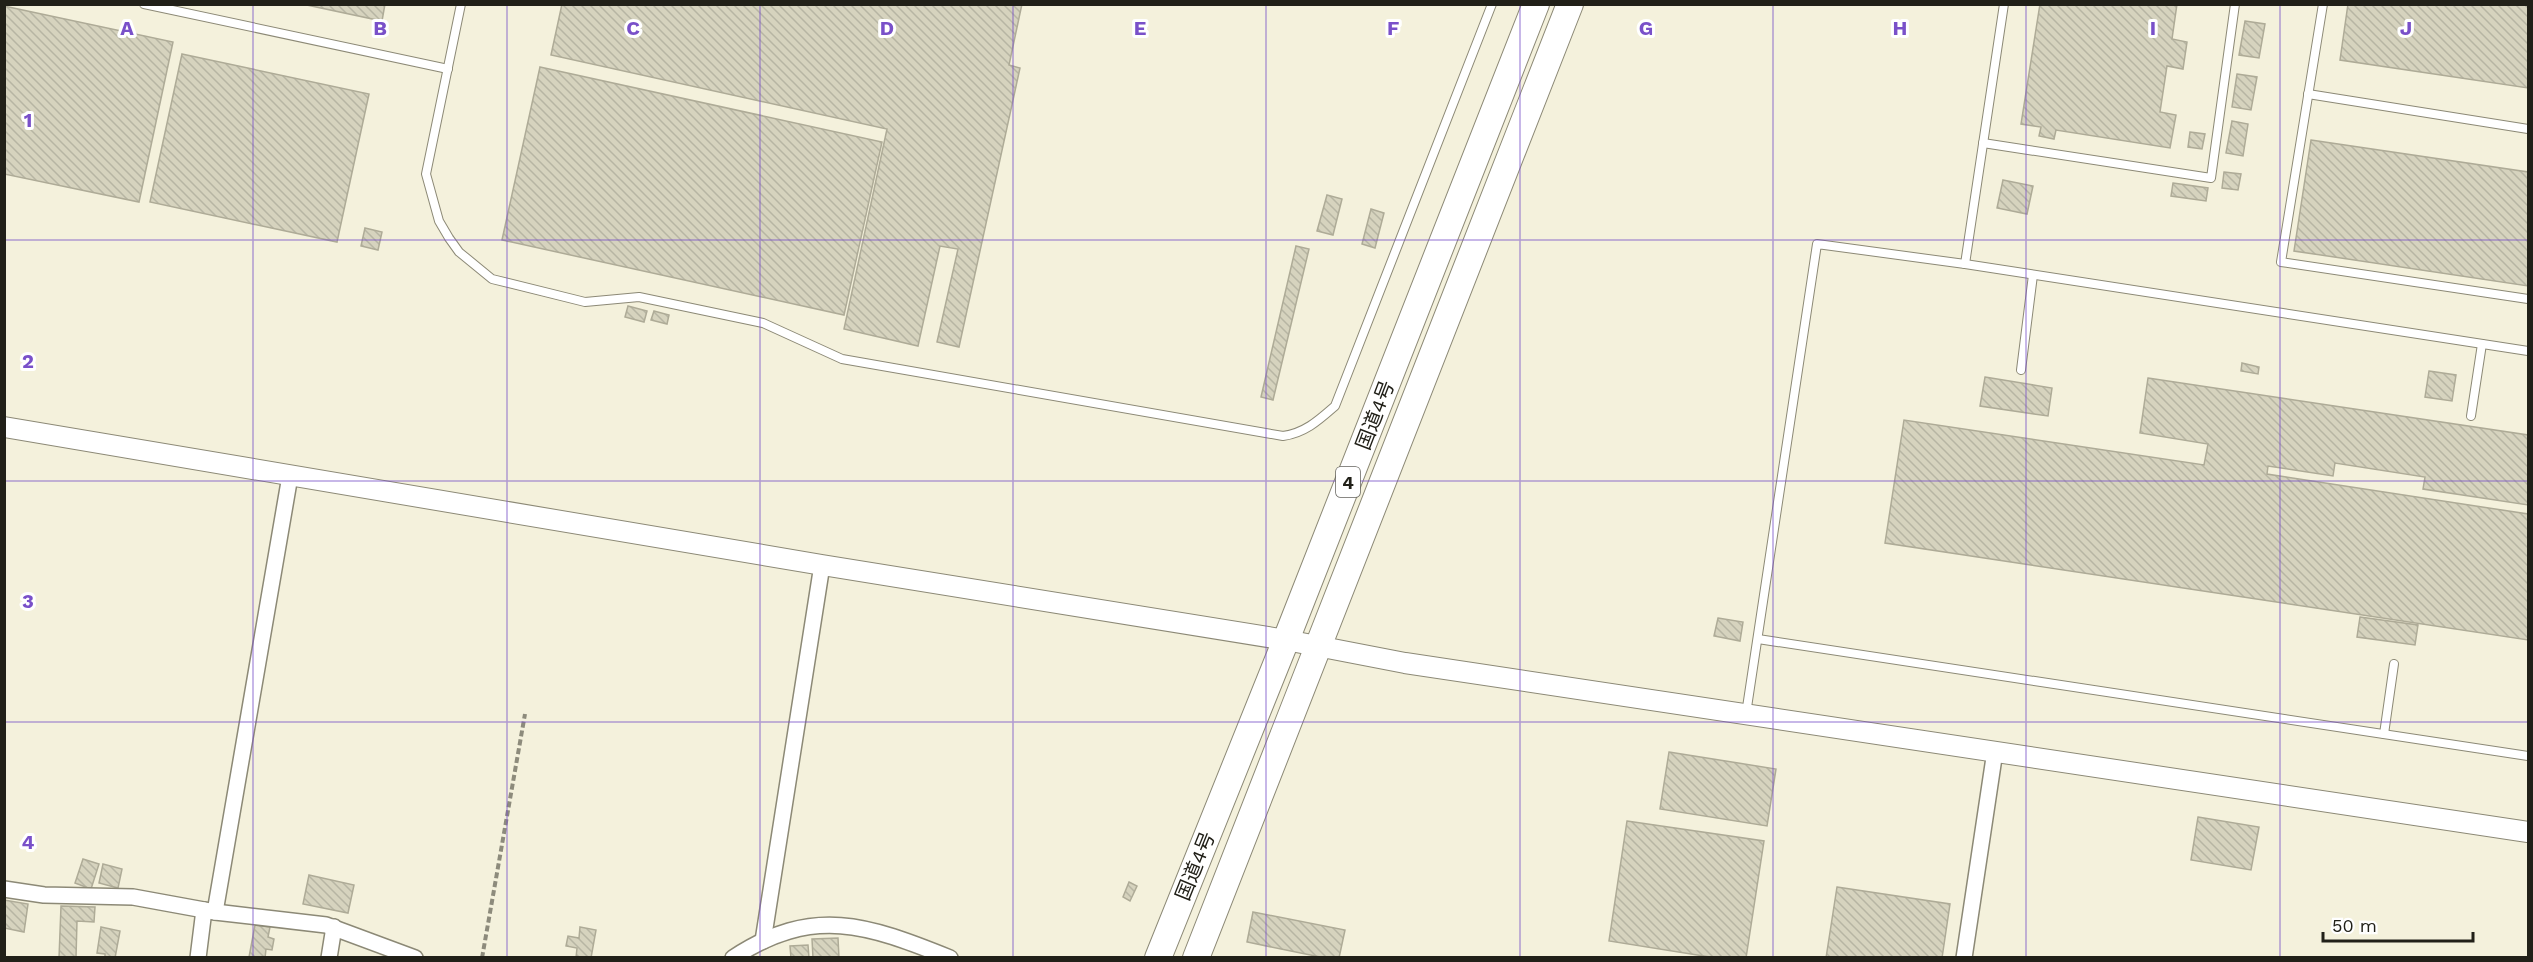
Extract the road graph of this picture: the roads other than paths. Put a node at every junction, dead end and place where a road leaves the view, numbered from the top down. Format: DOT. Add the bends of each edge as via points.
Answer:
graph roads {
  1 [pos="144,4"];
  2 [pos="461,4"];
  3 [pos="1492,4"];
  4 [pos="1536,4"];
  5 [pos="1570,4"];
  6 [pos="2004,4"];
  7 [pos="2235,4"];
  8 [pos="2323,4"];
  9 [pos="448,69"];
  10 [pos="2308,94"];
  11 [pos="2529,129"];
  12 [pos="1983,143"];
  13 [pos="1965,264"];
  14 [pos="2033,275"];
  15 [pos="2529,299"];
  16 [pos="2482,344"];
  17 [pos="2529,351"];
  18 [pos="2021,370"];
  19 [pos="2471,416"];
  20 [pos="4,427"];
  21 [pos="290,476"];
  22 [pos="822,565"];
  23 [pos="1286,639"];
  24 [pos="1758,639"];
  25 [pos="1318,646"];
  26 [pos="2394,664"];
  27 [pos="1746,715"];
  28 [pos="2384,734"];
  29 [pos="1995,752"];
  30 [pos="2529,756"];
  31 [pos="2529,832"];
  32 [pos="4,889"];
  33 [pos="209,911"];
  34 [pos="334,927"];
  35 [pos="764,941"];
  36 [pos="1202,956"];
  37 [pos="198,957"];
  38 [pos="328,957"];
  39 [pos="415,957"];
  40 [pos="733,957"];
  41 [pos="950,957"];
  42 [pos="1158,957"];
  43 [pos="1964,957"];
  1 -- 9 [label="lane"];
  2 -- 9 [label="lane"];
  3 -- 9 [label="lane" via="1335,406 1297,434 1283,436 842,359 763,323 639,297 585,302 492,279 459,252 449,238 439,221 426,174"];
  4 -- 23 [label="highway, 国道4号 / 4"];
  5 -- 25 [label="highway, 国道4号 / 4"];
  6 -- 12 [label="lane"];
  7 -- 12 [label="lane" via="2211,178"];
  8 -- 10 [label="lane"];
  10 -- 11 [label="lane"];
  10 -- 15 [label="lane" via="2281,262"];
  12 -- 13 [label="lane"];
  13 -- 14 [label="lane"];
  13 -- 24 [label="lane" via="1817,244"];
  14 -- 16 [label="lane"];
  14 -- 18 [label="lane"];
  16 -- 17 [label="lane"];
  16 -- 19 [label="lane"];
  20 -- 21 [label="street"];
  21 -- 22 [label="street"];
  21 -- 33 [label="street"];
  22 -- 23 [label="street"];
  22 -- 35 [label="street"];
  23 -- 25 [label="street"];
  23 -- 42 [label="highway, 国道4号 / 4"];
  24 -- 27 [label="lane"];
  24 -- 28 [label="lane"];
  25 -- 27 [label="street"];
  25 -- 36 [label="highway, 国道4号 / 4"];
  26 -- 28 [label="lane"];
  27 -- 29 [label="street"];
  28 -- 30 [label="lane"];
  29 -- 31 [label="street"];
  29 -- 43 [label="street"];
  32 -- 33 [label="street" via="44,895 133,897"];
  33 -- 34 [label="street"];
  33 -- 37 [label="street"];
  34 -- 38 [label="street"];
  34 -- 39 [label="street"];
  35 -- 40 [label="street"];
  35 -- 41 [label="street" via="810,925 851,925"];
}
